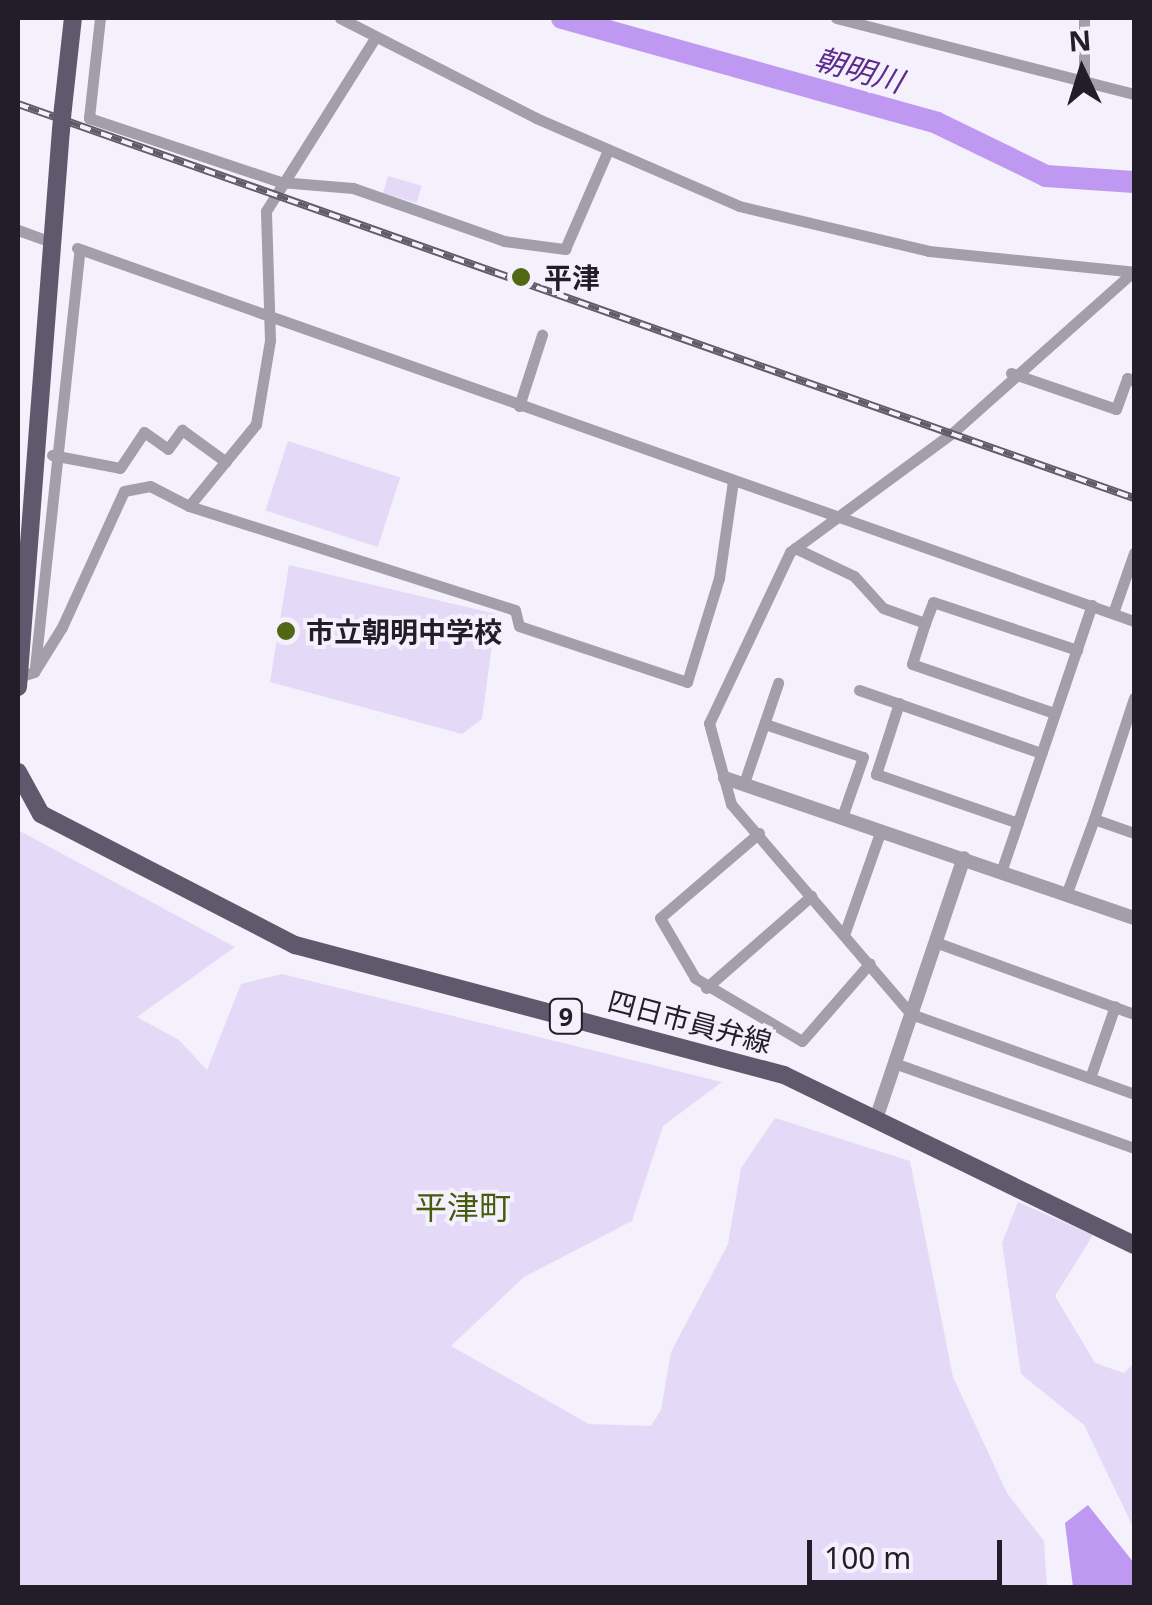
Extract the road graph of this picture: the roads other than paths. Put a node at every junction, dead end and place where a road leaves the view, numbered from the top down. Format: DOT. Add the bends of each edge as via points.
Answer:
graph roads {
  1 [pos="73,18"];
  2 [pos="100,18"];
  3 [pos="340,18"];
  4 [pos="836,18"];
  5 [pos="1084,18"];
  6 [pos="374,38"];
  7 [pos="1084,82"];
  8 [pos="1134,94"];
  9 [pos="608,150"];
  10 [pos="280,182"];
  11 [pos="18,230"];
  12 [pos="45,240"];
  13 [pos="1134,272"];
  14 [pos="268,316"];
  15 [pos="542,335"];
  16 [pos="1011,373"];
  17 [pos="1134,381"];
  18 [pos="519,406"];
  19 [pos="52,455"];
  20 [pos="226,462"];
  21 [pos="733,481"];
  22 [pos="189,506"];
  23 [pos="836,516"];
  24 [pos="795,548"];
  25 [pos="1134,552"];
  26 [pos="1092,605"];
  27 [pos="1113,613"];
  28 [pos="1134,620"];
  29 [pos="925,624"];
  30 [pos="1076,650"];
  31 [pos="26,675"];
  32 [pos="778,683"];
  33 [pos="18,687"];
  34 [pos="860,690"];
  35 [pos="1134,698"];
  36 [pos="899,703"];
  37 [pos="1054,713"];
  38 [pos="764,724"];
  39 [pos="1041,753"];
  40 [pos="725,778"];
  41 [pos="19,780"];
  42 [pos="744,783"];
  43 [pos="842,816"];
  44 [pos="1094,819"];
  45 [pos="1018,822"];
  46 [pos="881,830"];
  47 [pos="759,833"];
  48 [pos="1134,833"];
  49 [pos="964,858"];
  50 [pos="1001,872"];
  51 [pos="1066,894"];
  52 [pos="811,896"];
  53 [pos="1134,918"];
  54 [pos="844,935"];
  55 [pos="935,942"];
  56 [pos="870,963"];
  57 [pos="706,988"];
  58 [pos="1115,1006"];
  59 [pos="911,1014"];
  60 [pos="1134,1014"];
  61 [pos="894,1063"];
  62 [pos="1090,1078"];
  63 [pos="1134,1094"];
  64 [pos="877,1116"];
  65 [pos="1134,1148"];
  66 [pos="1134,1245"];
  1 -- 31 [label="main road, bridge"];
  2 -- 10 [label="street" via="89,118"];
  3 -- 6 [label="street"];
  4 -- 7 [label="street"];
  5 -- 7 [label="street"];
  6 -- 9 [label="street"];
  6 -- 10 [label="street"];
  7 -- 8 [label="street"];
  9 -- 10 [label="street" via="565,248 504,241 354,188"];
  9 -- 13 [label="street" via="740,206 878,242"];
  10 -- 14 [label="street" via="264,222"];
  11 -- 12 [label="street"];
  13 -- 16 [label="street"];
  14 -- 18 [label="street"];
  14 -- 19 [label="street" via="79,249"];
  14 -- 20 [label="street" via="256,424"];
  15 -- 18 [label="street"];
  16 -- 17 [label="street" via="1116,409 1127,378"];
  16 -- 23 [label="street" via="952,433"];
  18 -- 21 [label="street"];
  19 -- 20 [label="street" via="120,468 144,432 168,449 182,430"];
  19 -- 31 [label="street"];
  20 -- 22 [label="street"];
  21 -- 22 [label="street" via="719,578 687,682 519,626 515,610"];
  21 -- 23 [label="street"];
  22 -- 31 [label="street" via="150,486 124,491"];
  23 -- 24 [label="street"];
  23 -- 26 [label="street"];
  24 -- 29 [label="street" via="854,576 883,608"];
  24 -- 40 [label="street" via="710,713"];
  25 -- 27 [label="street"];
  26 -- 27 [label="street"];
  26 -- 30 [label="street"];
  27 -- 28 [label="street"];
  29 -- 30 [label="street" via="933,602"];
  29 -- 37 [label="street" via="912,664"];
  30 -- 37 [label="street"];
  31 -- 33 [label="main road"];
  32 -- 38 [label="street"];
  34 -- 36 [label="street"];
  35 -- 44 [label="street"];
  36 -- 39 [label="street"];
  36 -- 45 [label="street" via="876,774"];
  37 -- 39 [label="street"];
  38 -- 42 [label="street"];
  38 -- 43 [label="street" via="863,757"];
  39 -- 45 [label="street"];
  40 -- 42 [label="street"];
  40 -- 47 [label="street" via="730,804"];
  41 -- 64 [label="main road, 四日市員弁線 / 9" via="41,814 295,945 784,1074"];
  42 -- 43 [label="street"];
  43 -- 46 [label="street"];
  44 -- 48 [label="street"];
  44 -- 51 [label="street"];
  45 -- 50 [label="street"];
  46 -- 49 [label="street"];
  46 -- 54 [label="street"];
  47 -- 52 [label="street"];
  47 -- 57 [label="street" via="660,918"];
  49 -- 50 [label="street"];
  49 -- 55 [label="street"];
  50 -- 51 [label="street"];
  51 -- 53 [label="street"];
  52 -- 54 [label="street"];
  52 -- 57 [label="street"];
  54 -- 56 [label="street"];
  55 -- 58 [label="street"];
  55 -- 59 [label="street"];
  56 -- 57 [label="street" via="802,1041"];
  56 -- 59 [label="street"];
  58 -- 60 [label="street"];
  58 -- 62 [label="street"];
  59 -- 61 [label="street"];
  59 -- 62 [label="street"];
  61 -- 64 [label="street"];
  61 -- 65 [label="street"];
  62 -- 63 [label="street"];
  64 -- 66 [label="main road, 四日市員弁線 / 9"];
}
